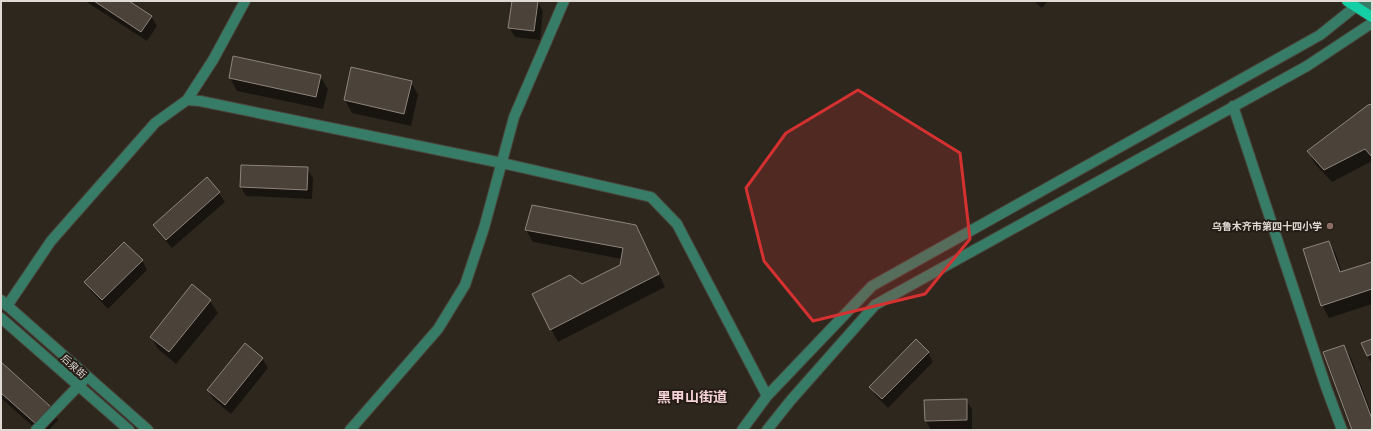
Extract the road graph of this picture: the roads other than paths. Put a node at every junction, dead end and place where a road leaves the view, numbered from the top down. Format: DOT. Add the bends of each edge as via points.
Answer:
graph roads {
  1 [pos="245,1"];
  2 [pos="564,1"];
  3 [pos="1347,1"];
  4 [pos="1372,4"];
  5 [pos="1355,7"];
  6 [pos="1372,17"];
  7 [pos="1372,23"];
  8 [pos="187,100"];
  9 [pos="1233,106"];
  10 [pos="502,163"];
  11 [pos="4,303"];
  12 [pos="1,318"];
  13 [pos="86,377"];
  14 [pos="78,385"];
  15 [pos="767,396"];
  16 [pos="36,430"];
  17 [pos="129,430"];
  18 [pos="148,430"];
  19 [pos="350,430"];
  20 [pos="742,430"];
  21 [pos="767,430"];
  22 [pos="1342,430"];
  1 -- 8 [label="street" via="213,60"];
  2 -- 10 [label="street" via="514,117"];
  3 -- 5 [label="main road"];
  4 -- 5 [label="street"];
  5 -- 6 [label="main road"];
  5 -- 15 [label="street" via="1320,35 872,286"];
  7 -- 9 [label="street" via="1307,66"];
  8 -- 10 [label="street"];
  8 -- 11 [label="street" via="155,123 51,241"];
  9 -- 21 [label="street" via="875,305 790,400"];
  9 -- 22 [label="street"];
  10 -- 15 [label="street" via="651,197 677,224"];
  10 -- 19 [label="street" via="465,285 438,329"];
  11 -- 13 [label="street, 后泉街"];
  12 -- 14 [label="street, 后泉街"];
  13 -- 14 [label="street"];
  13 -- 18 [label="street, 后泉街"];
  14 -- 16 [label="street"];
  14 -- 17 [label="street, 后泉街"];
  15 -- 20 [label="street"];
}
